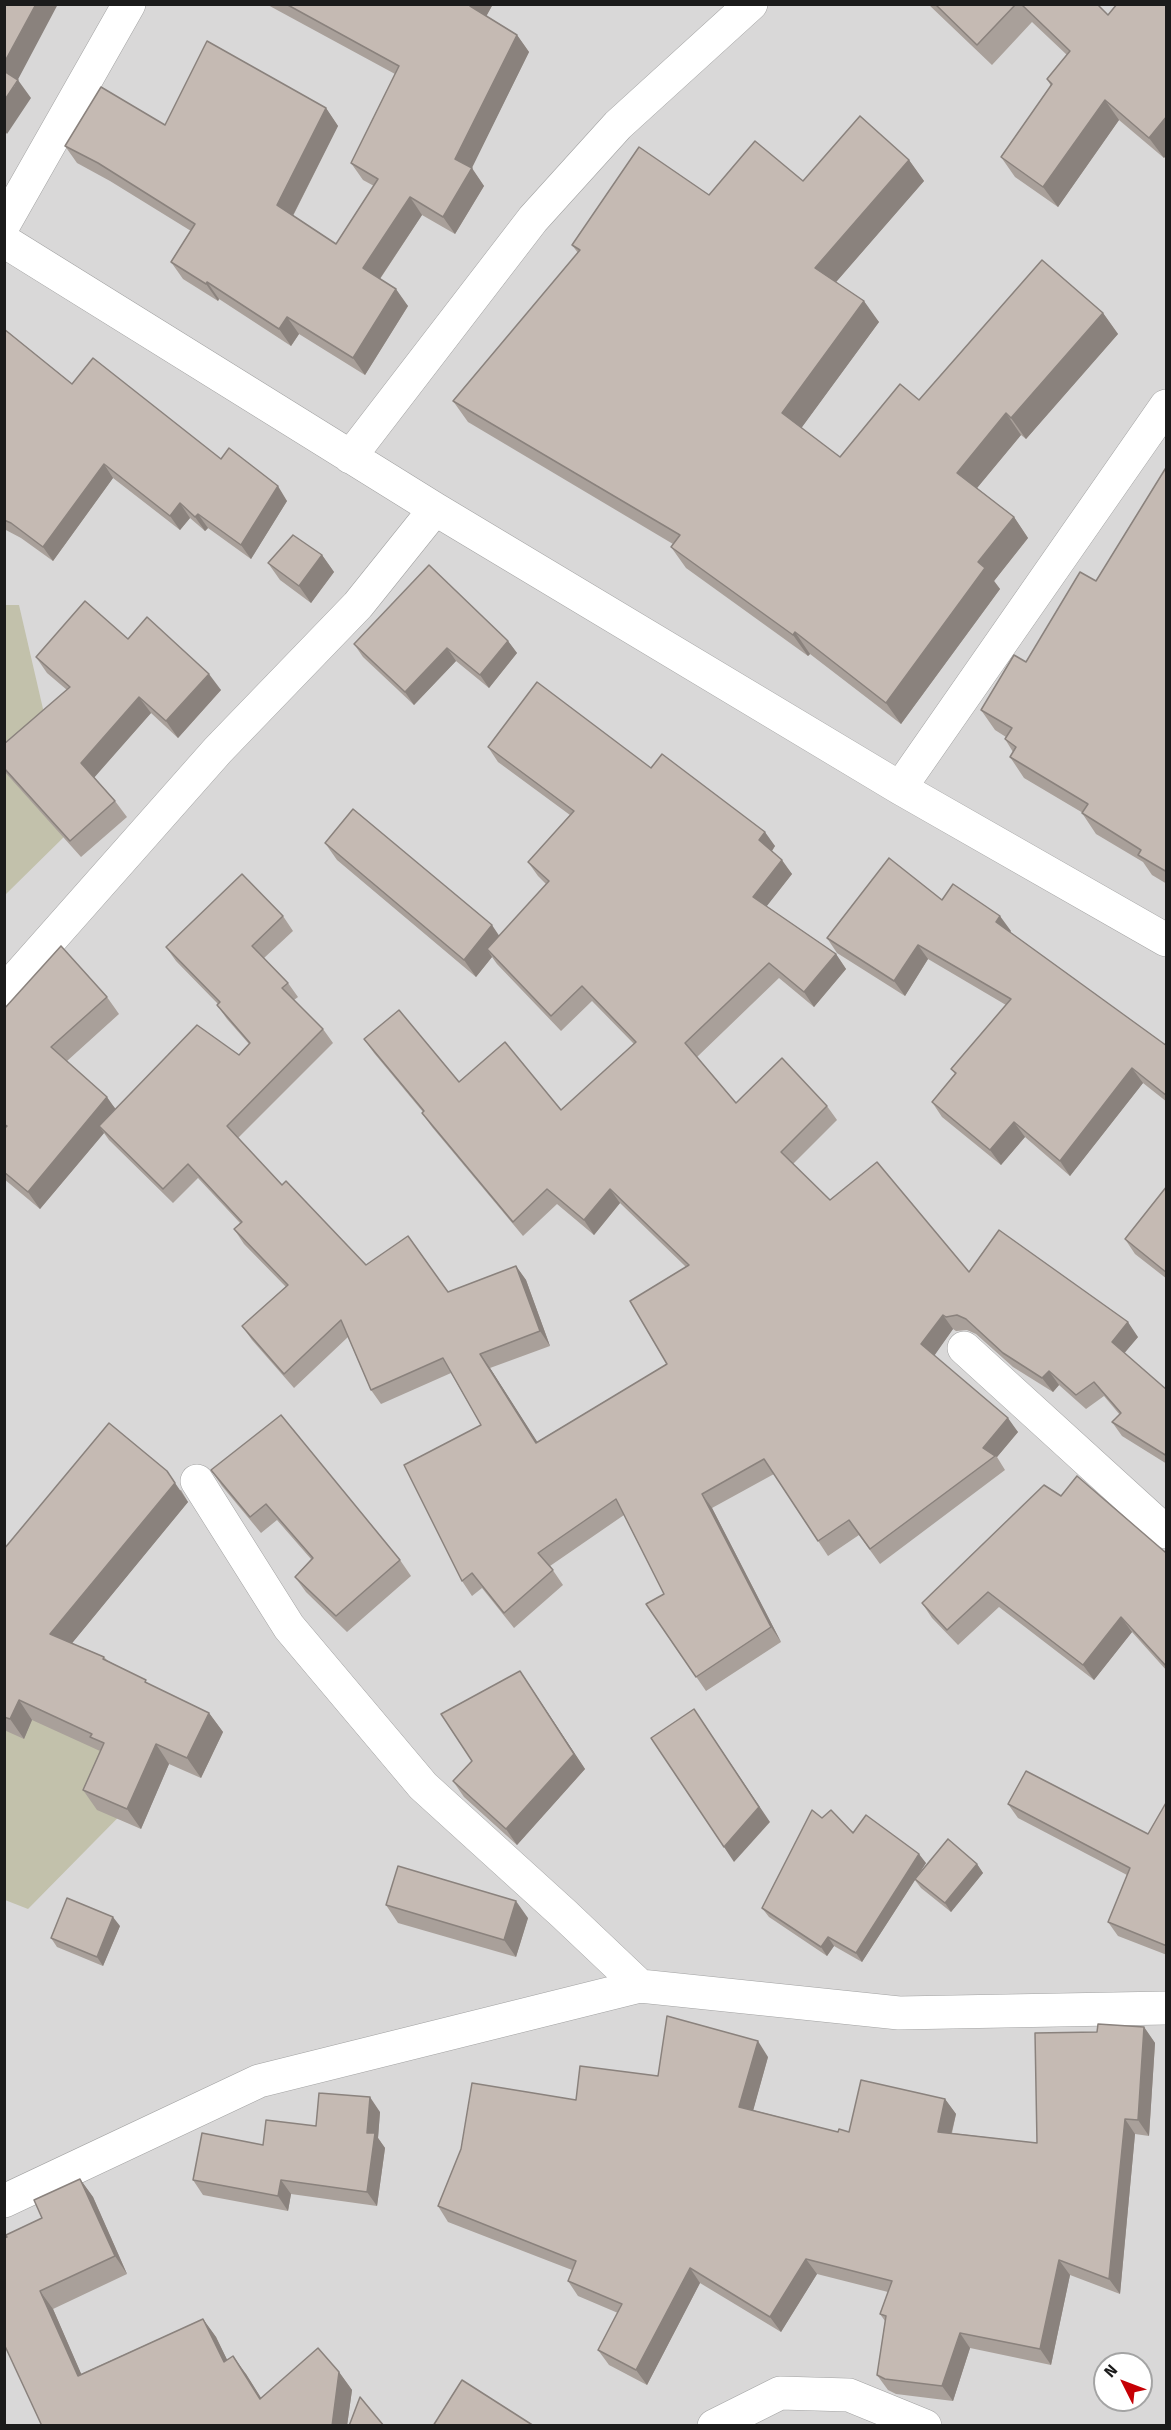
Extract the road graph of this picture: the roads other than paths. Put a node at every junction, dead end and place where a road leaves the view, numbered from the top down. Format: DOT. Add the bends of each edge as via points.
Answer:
graph roads {
  1 [pos="129,4"];
  2 [pos="751,4"];
  3 [pos="4,224"];
  4 [pos="4,242"];
  5 [pos="1167,406"];
  6 [pos="350,457"];
  7 [pos="435,509"];
  8 [pos="900,788"];
  9 [pos="1167,940"];
  10 [pos="4,992"];
  11 [pos="963,1348"];
  12 [pos="197,1481"];
  13 [pos="1167,1532"];
  14 [pos="640,1986"];
  15 [pos="1167,2008"];
  16 [pos="4,2201"];
  17 [pos="714,2426"];
  18 [pos="925,2426"];
  1 -- 3 [label="street"];
  2 -- 6 [label="street" via="618,125 533,219"];
  4 -- 6 [label="street"];
  5 -- 8 [label="street"];
  6 -- 7 [label="street"];
  7 -- 8 [label="street"];
  7 -- 10 [label="street" via="358,605 218,750"];
  8 -- 9 [label="street"];
  11 -- 13 [label="street"];
  12 -- 14 [label="street" via="289,1627 423,1786"];
  14 -- 15 [label="street" via="899,2013"];
  14 -- 16 [label="street" via="259,2080"];
  17 -- 18 [label="street" via="780,2393 849,2395"];
}
